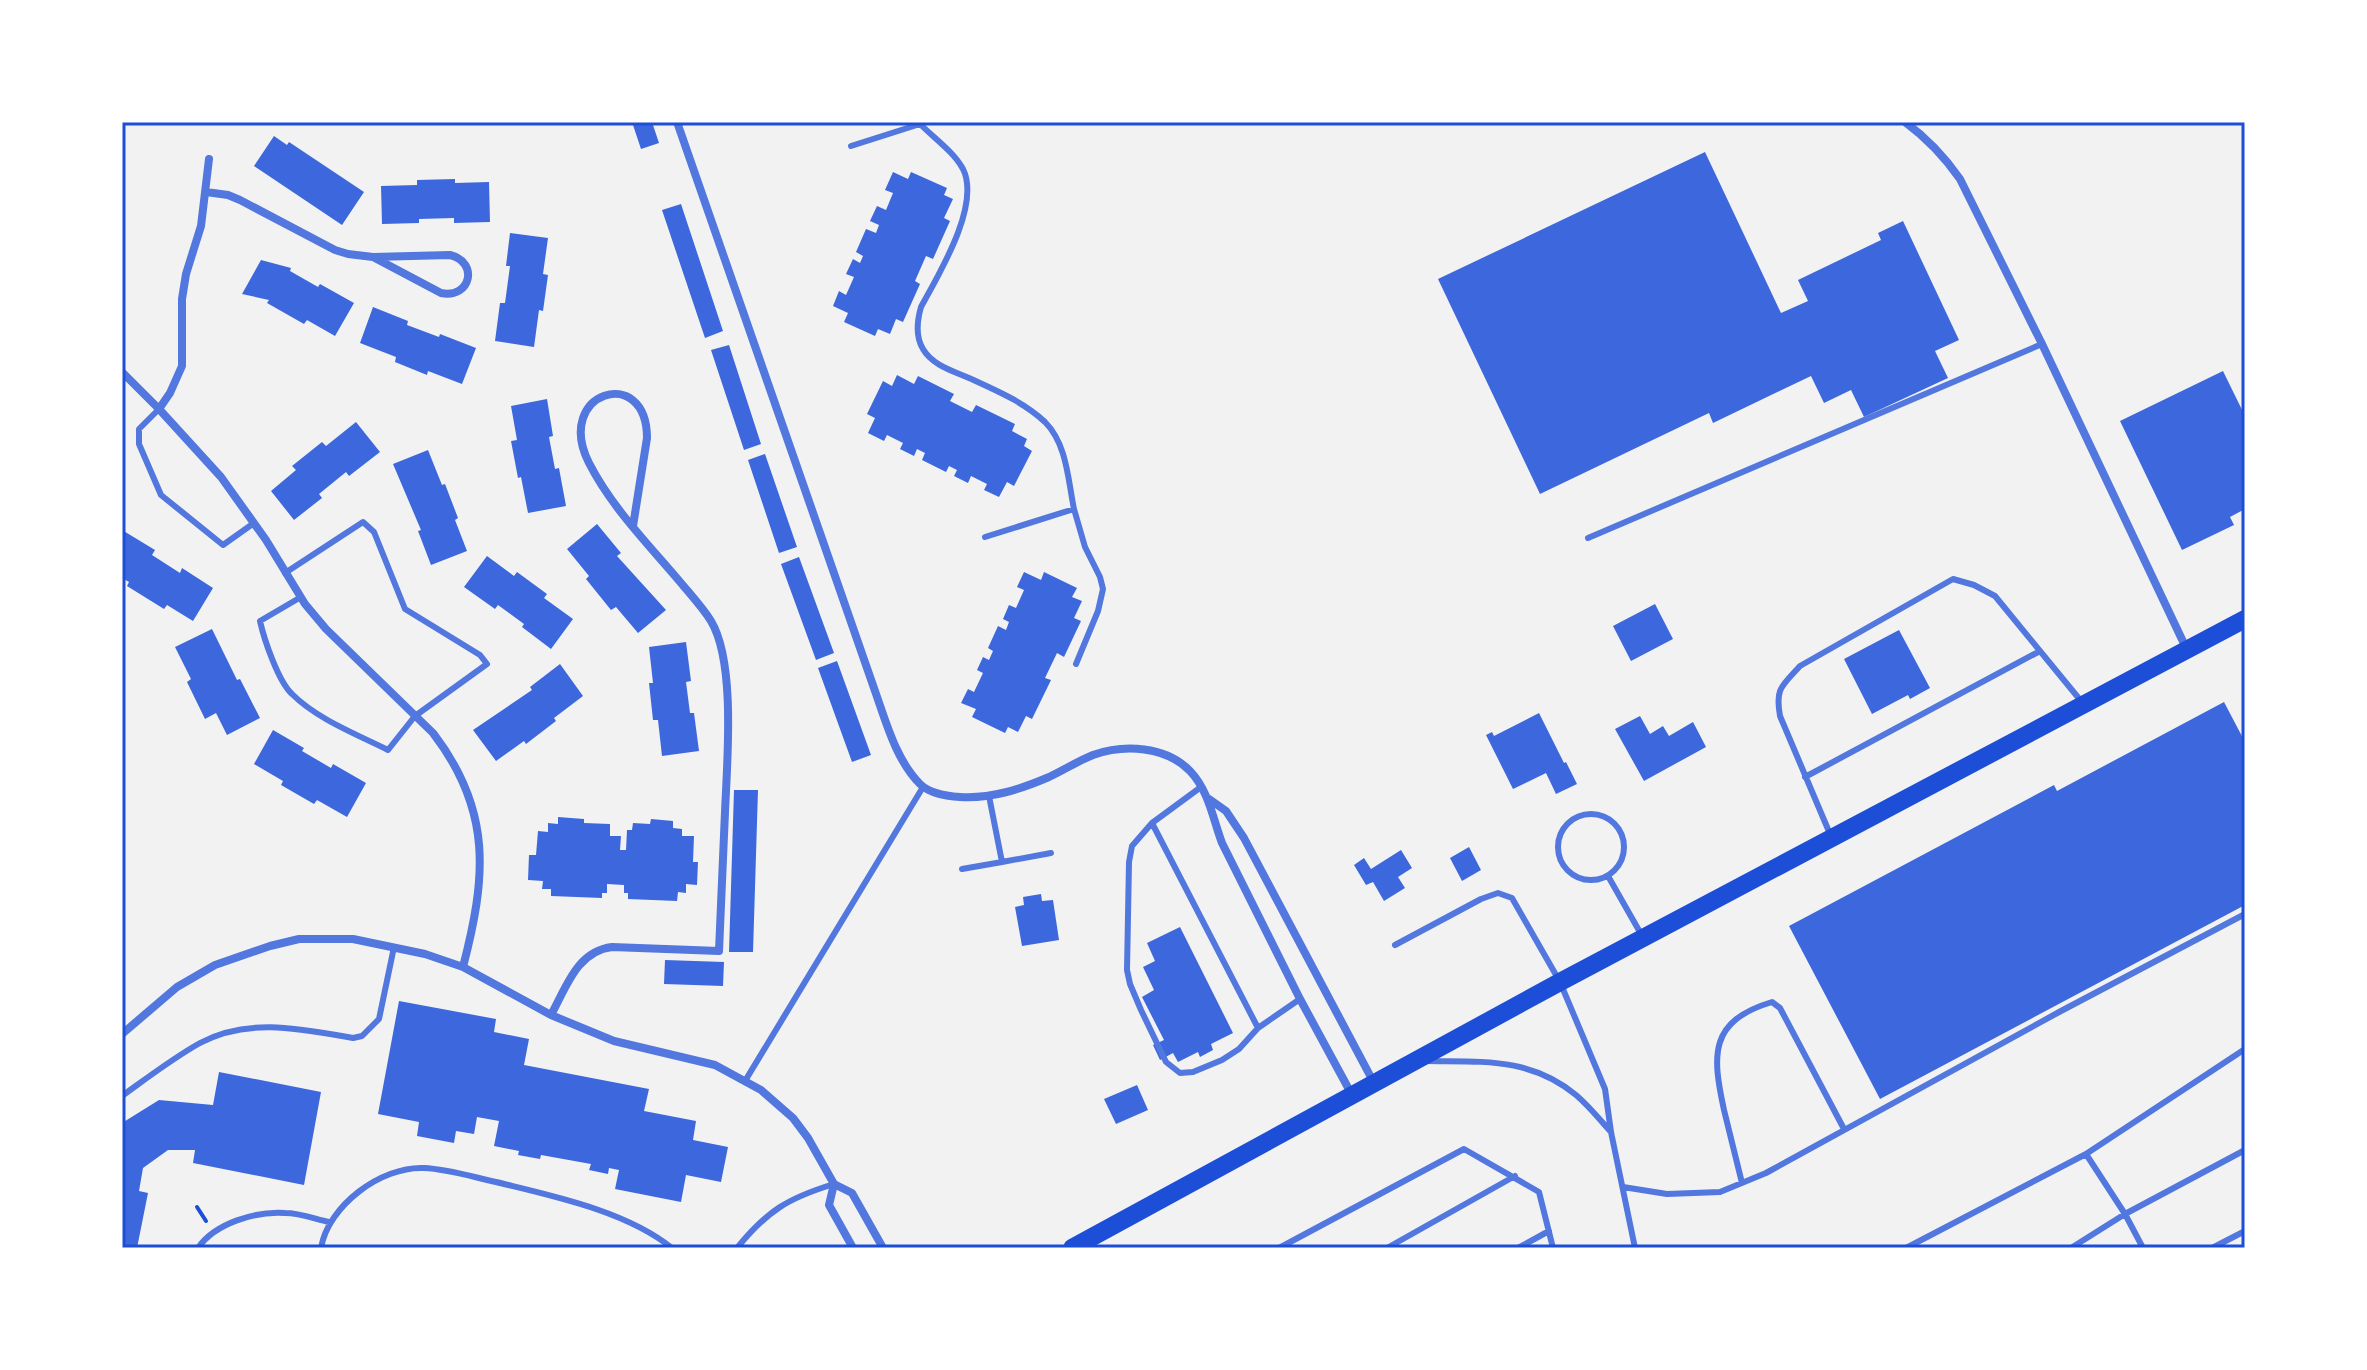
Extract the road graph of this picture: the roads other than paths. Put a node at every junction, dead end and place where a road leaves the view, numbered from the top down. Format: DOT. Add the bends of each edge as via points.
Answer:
graph roads {
  1 [pos="677,122"];
  2 [pos="1905,122"];
  3 [pos="920,123"];
  4 [pos="851,146"];
  5 [pos="209,159"];
  6 [pos="206,192"];
  7 [pos="373,257"];
  8 [pos="2042,344"];
  9 [pos="122,372"];
  10 [pos="159,409"];
  11 [pos="1074,509"];
  12 [pos="254,523"];
  13 [pos="633,526"];
  14 [pos="985,537"];
  15 [pos="1588,538"];
  16 [pos="285,573"];
  17 [pos="301,597"];
  18 [pos="2245,619"];
  19 [pos="2040,651"];
  20 [pos="2187,651"];
  21 [pos="1076,664"];
  22 [pos="2083,704"];
  23 [pos="415,716"];
  24 [pos="1805,777"];
  25 [pos="923,787"];
  26 [pos="1201,787"];
  27 [pos="989,796"];
  28 [pos="1209,799"];
  29 [pos="1152,823"];
  30 [pos="1831,839"];
  31 [pos="1051,853"];
  32 [pos="1002,862"];
  33 [pos="962,869"];
  34 [pos="1608,876"];
  35 [pos="2245,914"];
  36 [pos="1643,937"];
  37 [pos="1395,945"];
  38 [pos="394,947"];
  39 [pos="463,967"];
  40 [pos="1560,982"];
  41 [pos="1300,999"];
  42 [pos="551,1015"];
  43 [pos="1258,1028"];
  44 [pos="123,1030"];
  45 [pos="2245,1049"];
  46 [pos="1417,1061"];
  47 [pos="745,1081"];
  48 [pos="1374,1084"];
  49 [pos="122,1096"];
  50 [pos="1352,1096"];
  51 [pos="1844,1129"];
  52 [pos="1611,1132"];
  53 [pos="2245,1150"];
  54 [pos="2086,1154"];
  55 [pos="1515,1176"];
  56 [pos="1742,1183"];
  57 [pos="834,1184"];
  58 [pos="1623,1187"];
  59 [pos="2125,1214"];
  60 [pos="329,1222"];
  61 [pos="1549,1231"];
  62 [pos="2245,1231"];
  63 [pos="198,1248"];
  64 [pos="321,1248"];
  65 [pos="672,1248"];
  66 [pos="737,1248"];
  67 [pos="853,1248"];
  68 [pos="883,1248"];
  69 [pos="1072,1248"];
  70 [pos="1279,1248"];
  71 [pos="1387,1248"];
  72 [pos="1518,1248"];
  73 [pos="1553,1248"];
  74 [pos="1635,1248"];
  75 [pos="1906,1248"];
  76 [pos="2071,1248"];
  77 [pos="2143,1248"];
  78 [pos="2212,1248"];
  1 -- 25 [label="street" via="884,716 907,767"];
  2 -- 8 [label="street" via="1943,154 1960,179"];
  3 -- 4 [label="lane"];
  3 -- 11 [label="lane" via="962,167 969,195 962,225 921,307 919,342 933,361 1045,422 1064,456"];
  5 -- 6 [label="street"];
  6 -- 7 [label="street" via="240,200 335,250"];
  6 -- 10 [label="street" via="182,299 182,366"];
  7 -- 7 [label="street" via="441,293 453,294 467,283 468,270 456,256"];
  8 -- 15 [label="lane"];
  8 -- 20 [label="street"];
  9 -- 10 [label="street"];
  10 -- 12 [label="street" via="221,477"];
  10 -- 12 [label="lane" via="139,429 139,444 161,495 223,545"];
  11 -- 14 [label="lane"];
  11 -- 21 [label="lane" via="1103,589"];
  12 -- 16 [label="street"];
  13 -- 13 [label="street" via="597,478 582,445 586,409 612,394 632,399 647,425"];
  13 -- 42 [label="street" via="710,618 722,649 728,748 719,951 600,949 579,965"];
  16 -- 17 [label="street"];
  16 -- 23 [label="lane" via="363,522 374,532 405,609 487,664"];
  17 -- 23 [label="street" via="348,652"];
  17 -- 23 [label="lane" via="260,621 290,693 388,750"];
  18 -- 20 [label="main road"];
  19 -- 22 [label="lane"];
  19 -- 24 [label="lane"];
  19 -- 24 [label="lane" via="1995,596 1953,579 1800,666 1784,684 1776,697 1780,716"];
  20 -- 22 [label="main road"];
  22 -- 30 [label="main road"];
  23 -- 39 [label="street" via="458,769 477,830 481,877"];
  24 -- 30 [label="lane"];
  25 -- 27 [label="street" via="946,796"];
  25 -- 47 [label="lane"];
  26 -- 27 [label="street" via="1178,760 1154,751 1123,749"];
  26 -- 28 [label="street"];
  26 -- 29 [label="lane"];
  27 -- 32 [label="lane"];
  28 -- 41 [label="street" via="1222,843"];
  28 -- 48 [label="street" via="1226,811 1244,838"];
  29 -- 43 [label="lane"];
  29 -- 43 [label="lane" via="1132,846 1129,862 1127,970 1166,1062 1180,1073 1193,1072 1239,1049"];
  30 -- 36 [label="main road"];
  31 -- 32 [label="lane"];
  32 -- 33 [label="lane"];
  34 -- 34 [label="lane" via="1622,859 1617,827 1588,814 1568,823 1562,832 1562,863 1577,877"];
  34 -- 36 [label="lane"];
  35 -- 51 [label="lane"];
  36 -- 40 [label="main road"];
  37 -- 40 [label="lane" via="1498,893 1512,898"];
  38 -- 39 [label="street"];
  38 -- 44 [label="street" via="328,938 270,946 215,965"];
  38 -- 49 [label="lane" via="379,1019 362,1036 287,1027 238,1030 200,1043"];
  39 -- 42 [label="street"];
  40 -- 46 [label="main road"];
  40 -- 52 [label="lane" via="1605,1089"];
  41 -- 43 [label="lane"];
  41 -- 50 [label="street"];
  42 -- 47 [label="street" via="614,1041 715,1065"];
  45 -- 54 [label="lane"];
  46 -- 48 [label="main road"];
  46 -- 52 [label="lane" via="1496,1063 1538,1071 1578,1097"];
  47 -- 57 [label="street" via="793,1118"];
  48 -- 50 [label="main road"];
  50 -- 69 [label="main road"];
  51 -- 56 [label="lane"];
  51 -- 56 [label="lane" via="1780,1008 1772,1002 1761,1005 1722,1034 1717,1054 1716,1074"];
  52 -- 58 [label="lane"];
  53 -- 59 [label="lane"];
  54 -- 59 [label="lane"];
  54 -- 75 [label="lane"];
  55 -- 61 [label="lane" via="1539,1192"];
  55 -- 70 [label="lane" via="1464,1149"];
  55 -- 71 [label="lane"];
  56 -- 58 [label="lane" via="1696,1194"];
  57 -- 66 [label="lane" via="778,1207"];
  57 -- 67 [label="street" via="829,1205"];
  57 -- 68 [label="street" via="852,1193"];
  58 -- 74 [label="lane"];
  59 -- 76 [label="lane"];
  59 -- 77 [label="lane"];
  60 -- 63 [label="lane" via="284,1212 263,1214 224,1227"];
  60 -- 64 [label="lane"];
  60 -- 65 [label="lane" via="358,1191 387,1174 422,1168 610,1214"];
  61 -- 72 [label="lane"];
  61 -- 73 [label="lane"];
  62 -- 78 [label="lane"];
}
